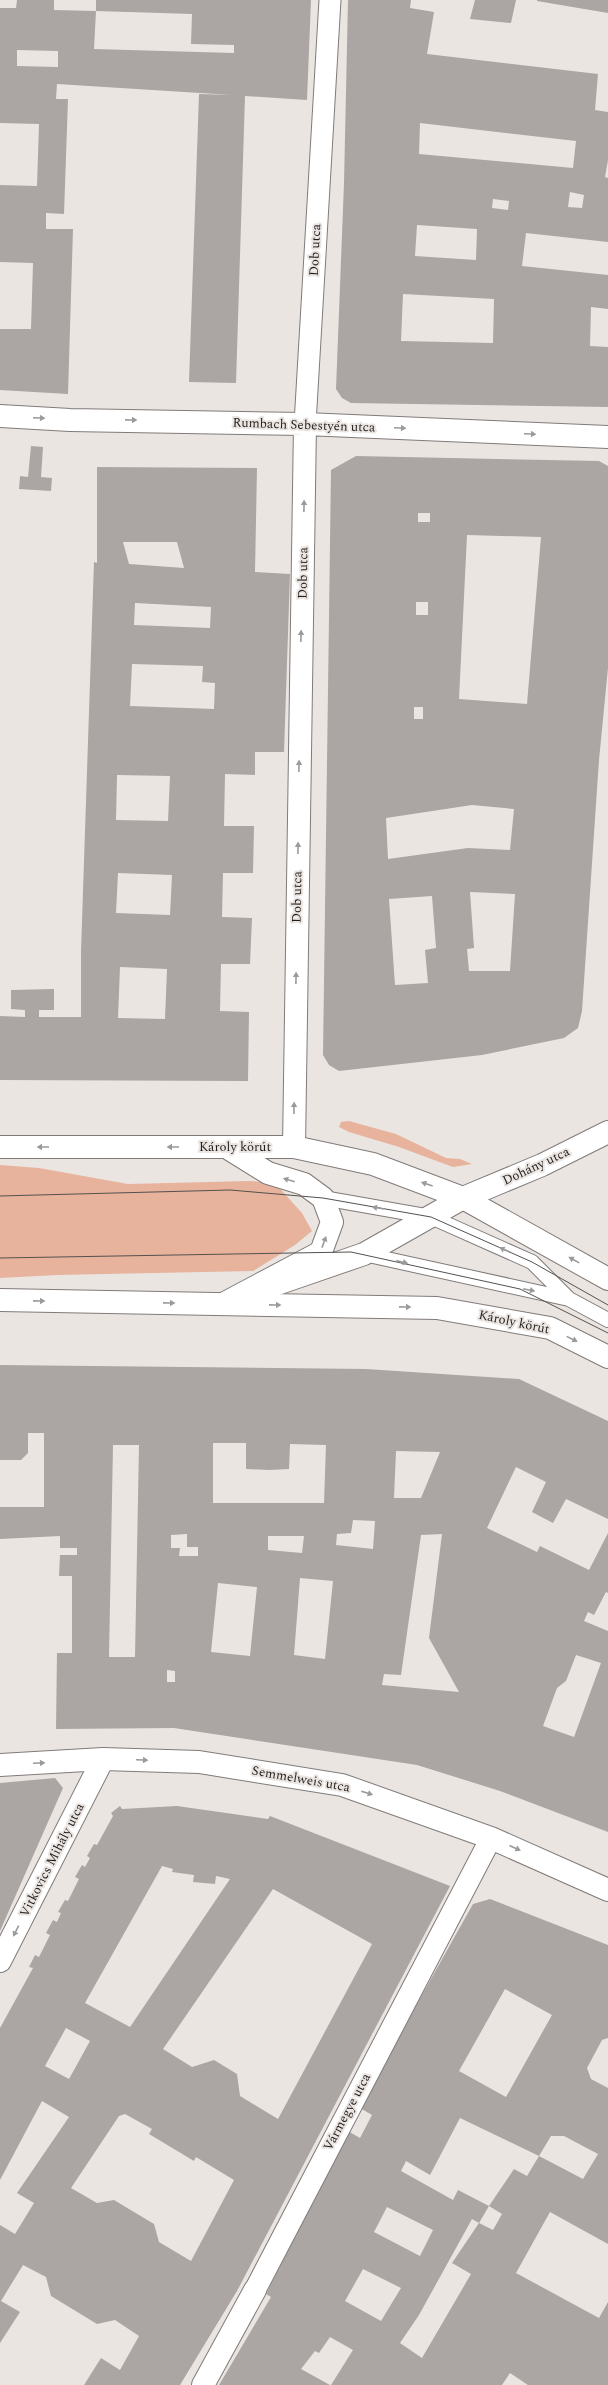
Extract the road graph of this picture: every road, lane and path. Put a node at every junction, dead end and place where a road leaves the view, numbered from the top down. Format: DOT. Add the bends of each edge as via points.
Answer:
graph roads {
  1 [pos="330,0"];
  2 [pos="0,416"];
  3 [pos="305,424"];
  4 [pos="608,437"];
  5 [pos="608,1132"];
  6 [pos="0,1147"];
  7 [pos="226,1147"];
  8 [pos="294,1147"];
  9 [pos="323,1198"];
  10 [pos="463,1198"];
  11 [pos="431,1217"];
  12 [pos="364,1254"];
  13 [pos="608,1279"];
  14 [pos="569,1299"];
  15 [pos="0,1300"];
  16 [pos="222,1304"];
  17 [pos="608,1320"];
  18 [pos="608,1357"];
  19 [pos="103,1759"];
  20 [pos="0,1765"];
  21 [pos="491,1838"];
  22 [pos="608,1890"];
  23 [pos="0,1961"];
  24 [pos="254,2290"];
  25 [pos="203,2385"];
  1 -- 3 [label="street, Dob utca"];
  2 -- 3 [label="street, Rumbach Sebestyén utca, one-way" via="70,420"];
  3 -- 4 [label="street, Rumbach Sebestyén utca, one-way"];
  8 -- 3 [label="street, Dob utca, one-way"];
  5 -- 10 [label="street, Dohány utca" via="542,1165"];
  7 -- 6 [label="street, Károly körút, one-way"];
  7 -- 8 [label="street, Károly körút"];
  9 -- 7 [label="street, one-way" via="304,1184 268,1173"];
  10 -- 8 [label="street, Károly körút, one-way" via="372,1164"];
  11 -- 9 [label="lane, one-way"];
  16 -- 9 [label="street, one-way" via="321,1252 332,1222"];
  10 -- 11 [label="street, Károly körút"];
  13 -- 10 [label="street, Károly körút, one-way"];
  11 -- 12 [label="street, Károly körút"];
  14 -- 11 [label="lane, one-way" via="532,1262"];
  12 -- 14 [label="lane, one-way"];
  12 -- 16 [label="street, Károly körút"];
  14 -- 17 [label="lane"];
  15 -- 16 [label="street, Károly körút, one-way"];
  16 -- 18 [label="street, Károly körút, one-way" via="437,1308 550,1328"];
  20 -- 19 [label="street, Semmelweis utca, one-way"];
  19 -- 21 [label="street, Semmelweis utca, one-way" via="199,1762 342,1785"];
  19 -- 23 [label="street, Vitkovics Mihály utca, one-way"];
  21 -- 22 [label="street, Semmelweis utca, one-way"];
  21 -- 24 [label="street, Vármegye utca"];
  24 -- 25 [label="street, Vármegye utca"];
}
